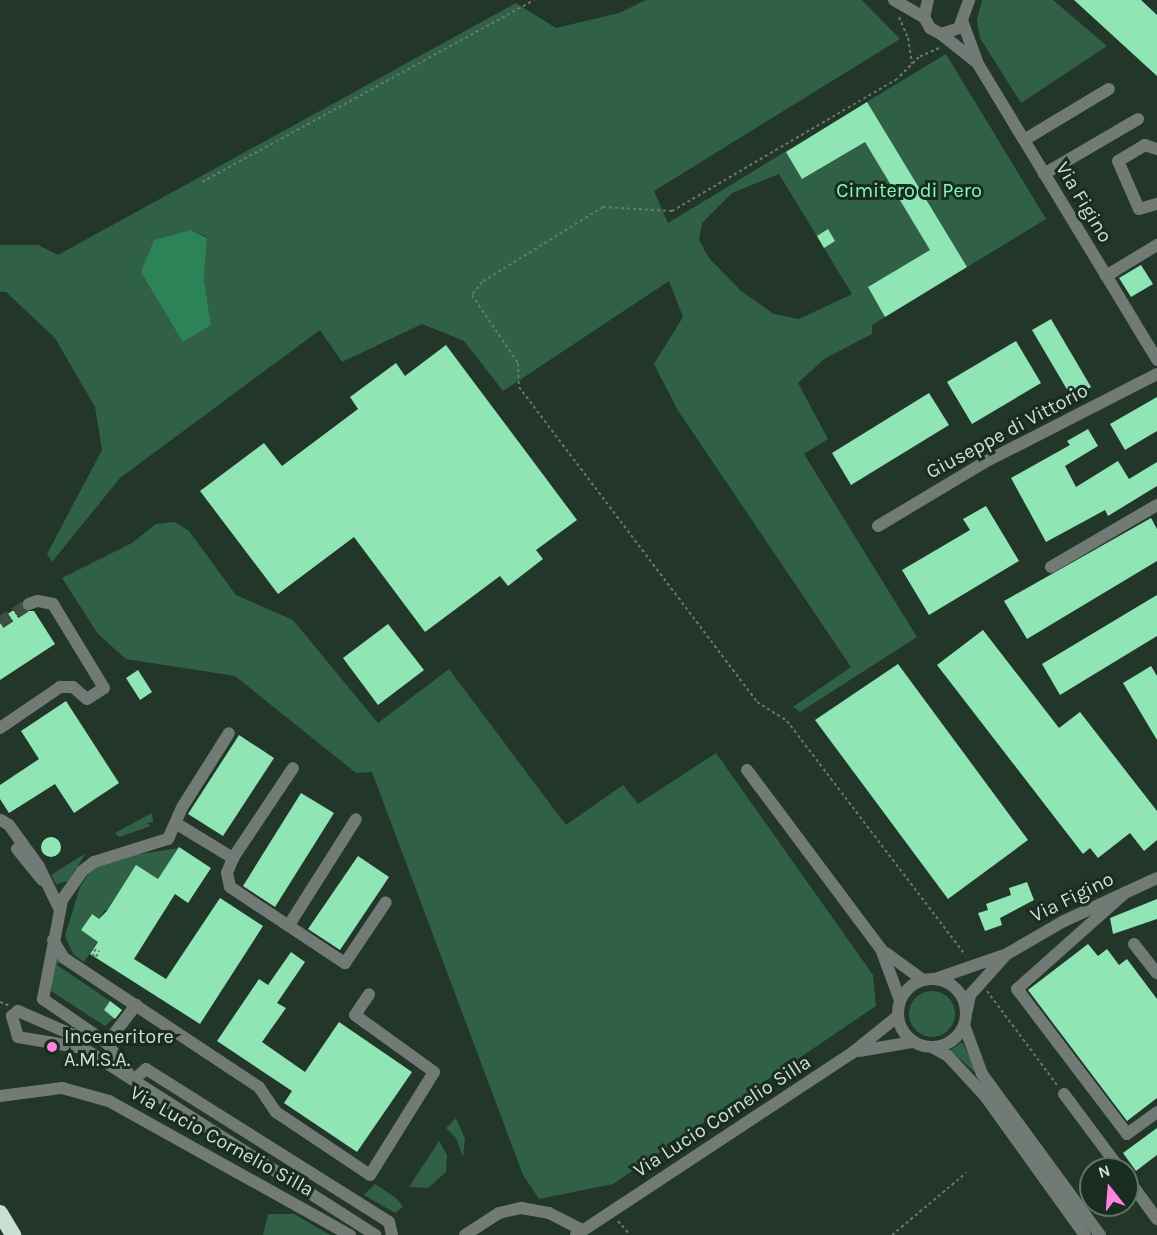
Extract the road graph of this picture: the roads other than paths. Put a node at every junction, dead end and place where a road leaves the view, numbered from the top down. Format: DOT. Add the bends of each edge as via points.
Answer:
graph roads {
  1 [pos="928,0"];
  2 [pos="961,0"];
  3 [pos="902,2"];
  4 [pos="966,12"];
  5 [pos="924,17"];
  6 [pos="941,34"];
  7 [pos="978,64"];
  8 [pos="1109,89"];
  9 [pos="1138,119"];
  10 [pos="1023,140"];
  11 [pos="1157,149"];
  12 [pos="1044,174"];
  13 [pos="1157,204"];
  14 [pos="1157,245"];
  15 [pos="1106,276"];
  16 [pos="1157,360"];
  17 [pos="1157,374"];
  18 [pos="1157,505"];
  19 [pos="878,526"];
  20 [pos="1051,567"];
  21 [pos="29,604"];
  22 [pos="0,728"];
  23 [pos="229,733"];
  24 [pos="293,768"];
  25 [pos="747,770"];
  26 [pos="1,819"];
  27 [pos="356,819"];
  28 [pos="177,824"];
  29 [pos="233,858"];
  30 [pos="1157,879"];
  31 [pos="1126,892"];
  32 [pos="386,902"];
  33 [pos="60,910"];
  34 [pos="289,926"];
  35 [pos="53,940"];
  36 [pos="1134,944"];
  37 [pos="881,949"];
  38 [pos="1007,954"];
  39 [pos="1157,973"];
  40 [pos="929,980"];
  41 [pos="369,994"];
  42 [pos="900,1000"];
  43 [pos="136,1005"];
  44 [pos="898,1016"];
  45 [pos="965,1019"];
  46 [pos="913,1042"];
  47 [pos="107,1043"];
  48 [pos="932,1047"];
  49 [pos="83,1048"];
  50 [pos="852,1053"];
  51 [pos="133,1080"];
  52 [pos="1064,1094"];
  53 [pos="0,1096"];
  54 [pos="1157,1112"];
  55 [pos="1111,1157"];
  56 [pos="1139,1194"];
  57 [pos="0,1213"];
  58 [pos="1157,1219"];
  59 [pos="580,1233"];
  60 [pos="13,1235"];
  61 [pos="350,1235"];
  62 [pos="375,1235"];
  63 [pos="392,1235"];
  64 [pos="465,1235"];
  65 [pos="1085,1235"];
  66 [pos="1100,1235"];
  1 -- 5 [label="street"];
  2 -- 4 [label="street, Via Figino"];
  3 -- 5 [label="street, Via Figino"];
  4 -- 6 [label="street" via="953,32"];
  4 -- 7 [label="street, Via Figino"];
  5 -- 6 [label="street, Via Figino" via="930,28"];
  6 -- 7 [label="street, Via Figino"];
  7 -- 10 [label="street, Via Figino"];
  8 -- 10 [label="street"];
  9 -- 12 [label="street"];
  10 -- 12 [label="street, Via Figino"];
  11 -- 13 [label="street" via="1145,145 1118,161 1139,209"];
  12 -- 15 [label="street, Via Figino"];
  14 -- 15 [label="street"];
  15 -- 16 [label="street, Via Figino"];
  17 -- 19 [label="street, Giuseppe di Vittorio" via="985,462"];
  18 -- 20 [label="street"];
  21 -- 22 [label="street" via="46,600 53,604 104,688 87,699 73,687 60,687"];
  23 -- 28 [label="street" via="183,806"];
  24 -- 29 [label="street"];
  25 -- 37 [label="street"];
  26 -- 33 [label="street"];
  27 -- 34 [label="street"];
  28 -- 29 [label="street"];
  28 -- 33 [label="street" via="168,839 158,844 125,849 82,871"];
  29 -- 34 [label="street" via="227,873 230,887"];
  30 -- 31 [label="street, Via Figino"];
  31 -- 38 [label="street, Via Figino"];
  31 -- 54 [label="street" via="1017,989 1127,1134"];
  32 -- 34 [label="street" via="345,963"];
  33 -- 35 [label="street"];
  35 -- 43 [label="street" via="64,958"];
  35 -- 47 [label="street" via="43,999"];
  36 -- 39 [label="street"];
  37 -- 40 [label="street"];
  37 -- 42 [label="street"];
  38 -- 40 [label="street, Via Figino"];
  38 -- 45 [label="street, Via Figino" via="970,996"];
  40 -- 42 [label="street" via="910,987"];
  40 -- 45 [label="street" via="954,987"];
  41 -- 43 [label="street" via="356,1015 434,1072 370,1175 276,1112 260,1087"];
  42 -- 44 [label="street"];
  43 -- 47 [label="street"];
  44 -- 46 [label="street" via="903,1031"];
  44 -- 50 [label="street, Via Lucio Cornelio Silla"];
  45 -- 48 [label="street" via="954,1040"];
  45 -- 66 [label="street" via="982,1074"];
  46 -- 48 [label="street, Via Lucio Cornelio Silla"];
  46 -- 50 [label="street, Via Lucio Cornelio Silla" via="884,1044"];
  47 -- 51 [label="street"];
  48 -- 65 [label="street, Via Lucio Cornelio Silla" via="953,1060 985,1096"];
  49 -- 49 [label="street" via="73,1035 44,1019 18,1011 12,1016 18,1037"];
  49 -- 51 [label="street, Via Lucio Cornelio Silla"];
  50 -- 59 [label="street, Via Lucio Cornelio Silla"];
  51 -- 62 [label="street, Via Lucio Cornelio Silla"];
  51 -- 63 [label="street, Via Lucio Cornelio Silla" via="146,1068 389,1222"];
  52 -- 55 [label="street"];
  53 -- 61 [label="street, Via Lucio Cornelio Silla" via="62,1088 109,1101"];
  56 -- 58 [label="street"];
  57 -- 60 [label="highway"];
  59 -- 64 [label="street, Via Lucio Cornelio Silla" via="549,1213 521,1208 499,1213"];
}
